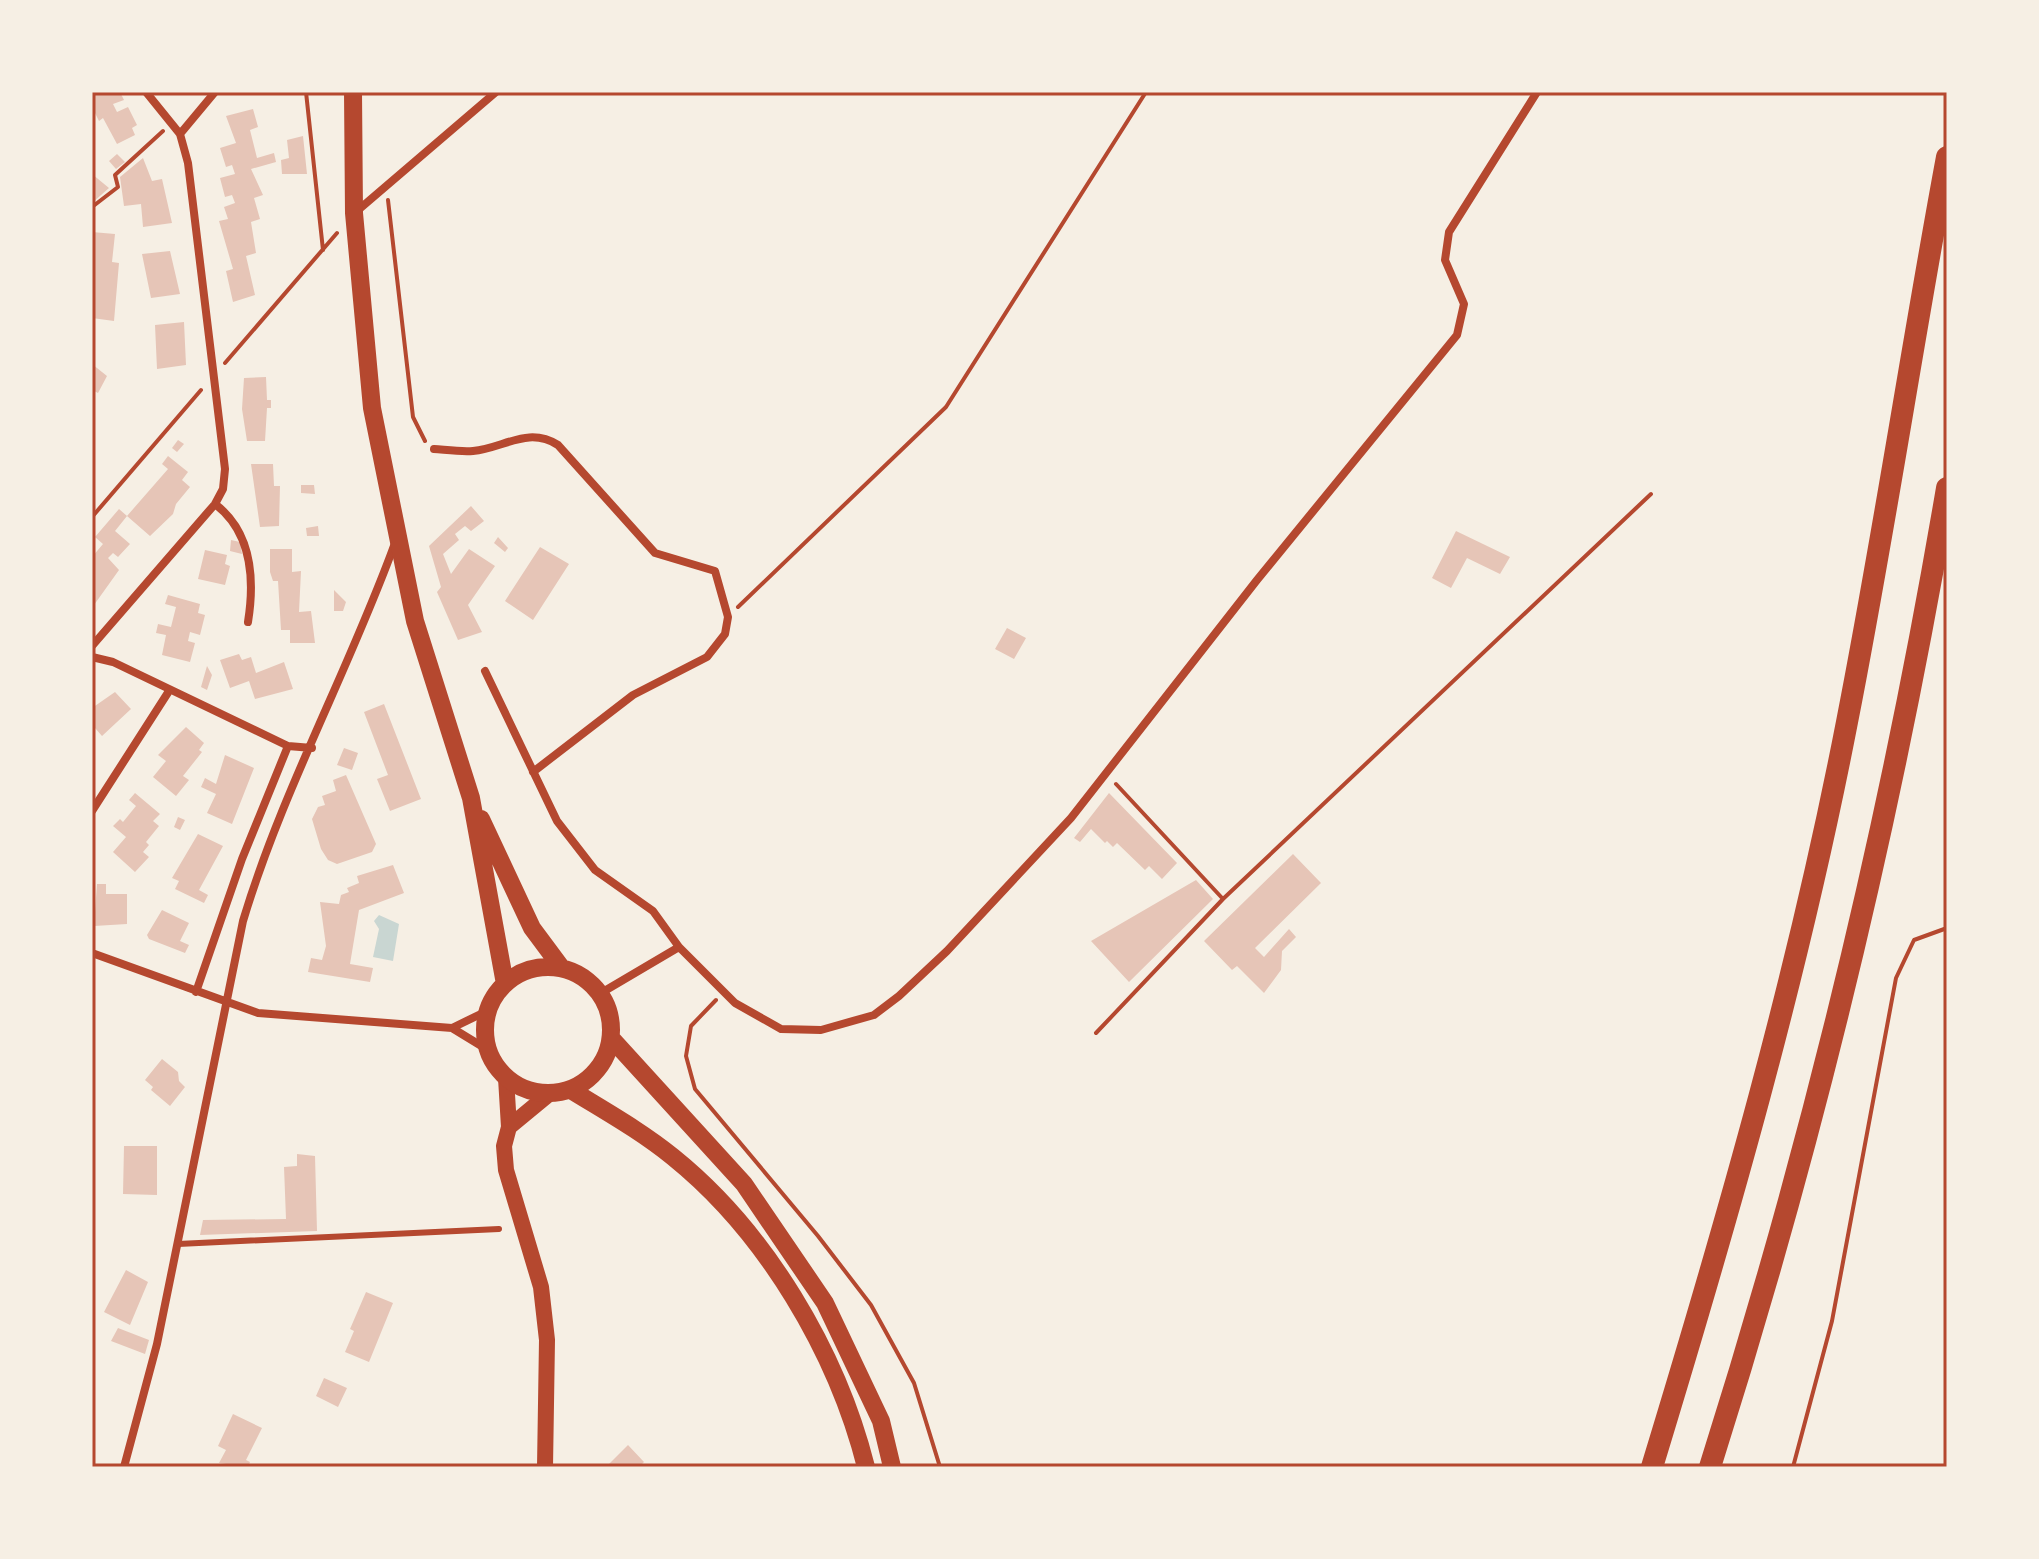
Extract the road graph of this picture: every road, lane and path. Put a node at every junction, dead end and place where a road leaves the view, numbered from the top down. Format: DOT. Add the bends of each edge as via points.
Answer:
graph roads {
  1 [pos="146,92"];
  2 [pos="215,92"];
  3 [pos="306,92"];
  4 [pos="353,92"];
  5 [pos="496,92"];
  6 [pos="1146,92"];
  7 [pos="1537,92"];
  8 [pos="172,124"];
  9 [pos="180,134"];
  10 [pos="1947,157"];
  11 [pos="386,185"];
  12 [pos="92,207"];
  13 [pos="354,213"];
  14 [pos="323,250"];
  15 [pos="434,449"];
  16 [pos="1947,488"];
  17 [pos="1651,494"];
  18 [pos="215,504"];
  19 [pos="398,536"];
  20 [pos="728,617"];
  21 [pos="248,622"];
  22 [pos="92,646"];
  23 [pos="92,657"];
  24 [pos="485,671"];
  25 [pos="169,691"];
  26 [pos="288,746"];
  27 [pos="312,748"];
  28 [pos="533,772"];
  29 [pos="1106,774"];
  30 [pos="471,798"];
  31 [pos="92,811"];
  32 [pos="1223,899"];
  33 [pos="1947,928"];
  34 [pos="679,947"];
  35 [pos="92,953"];
  36 [pos="561,967"];
  37 [pos="505,984"];
  38 [pos="196,992"];
  39 [pos="724,992"];
  40 [pos="601,993"];
  41 [pos="227,1004"];
  42 [pos="489,1010"];
  43 [pos="452,1028"];
  44 [pos="1096,1033"];
  45 [pos="611,1038"];
  46 [pos="488,1050"];
  47 [pos="506,1078"];
  48 [pos="571,1090"];
  49 [pos="549,1094"];
  50 [pos="509,1127"];
  51 [pos="499,1229"];
  52 [pos="178,1244"];
  53 [pos="124,1467"];
  54 [pos="545,1467"];
  55 [pos="866,1467"];
  56 [pos="892,1467"];
  57 [pos="940,1467"];
  58 [pos="1652,1467"];
  59 [pos="1710,1467"];
  60 [pos="1793,1467"];
  1 -- 8 [label="street"];
  2 -- 9 [label="street"];
  3 -- 14 [label="path"];
  4 -- 13 [label="main road"];
  5 -- 11 [label="street"];
  6 -- 20 [label="path" via="946,407"];
  7 -- 29 [label="street" via="1449,232 1445,260 1464,304 1457,335"];
  8 -- 9 [label="street"];
  8 -- 12 [label="path" via="115,175 118,187"];
  9 -- 18 [label="street" via="224,444 223,489"];
  10 -- 58 [label="highway" via="1847,724 1804,921 1754,1120"];
  11 -- 13 [label="street"];
  11 -- 15 [label="path" via="413,417 419,436"];
  13 -- 19 [label="main road" via="376,432"];
  15 -- 20 [label="street" via="474,451 544,435 655,553 715,571"];
  16 -- 59 [label="highway" via="1901,734 1835,1025 1768,1283"];
  17 -- 32 [label="path"];
  18 -- 21 [label="street" via="234,518 246,541 252,595"];
  18 -- 22 [label="street"];
  19 -- 27 [label="street"];
  19 -- 30 [label="main road" via="415,621"];
  20 -- 28 [label="street" via="725,634 707,657 633,695"];
  23 -- 25 [label="street"];
  24 -- 28 [label="street"];
  25 -- 26 [label="street"];
  25 -- 31 [label="street"];
  26 -- 27 [label="street"];
  26 -- 38 [label="street"];
  27 -- 41 [label="street" via="260,863"];
  28 -- 34 [label="street" via="557,821 595,870 653,911"];
  29 -- 32 [label="path"];
  29 -- 39 [label="street" via="947,951 874,1015 821,1030 781,1029"];
  30 -- 36 [label="main road" via="532,928"];
  30 -- 37 [label="main road"];
  32 -- 44 [label="path"];
  33 -- 60 [label="path" via="1914,940 1896,978 1832,1321"];
  34 -- 39 [label="street"];
  34 -- 40 [label="street"];
  35 -- 38 [label="street"];
  36 -- 37 [label="main road" via="531,969"];
  36 -- 40 [label="main road" via="583,976"];
  37 -- 42 [label="main road"];
  38 -- 41 [label="street"];
  39 -- 57 [label="path" via="691,1026 686,1056 695,1089 871,1305 914,1383"];
  40 -- 45 [label="main road" via="610,1013"];
  41 -- 43 [label="street" via="295,1018"];
  41 -- 52 [label="street"];
  42 -- 43 [label="street"];
  42 -- 46 [label="main road"];
  43 -- 46 [label="street"];
  45 -- 48 [label="main road" via="606,1057 591,1077"];
  45 -- 56 [label="main road" via="744,1184 825,1303 881,1421"];
  46 -- 47 [label="main road"];
  47 -- 49 [label="main road" via="526,1090"];
  47 -- 50 [label="main road"];
  48 -- 49 [label="main road"];
  48 -- 55 [label="main road" via="674,1157 777,1271 817,1341 857,1429"];
  49 -- 50 [label="main road"];
  50 -- 54 [label="main road" via="506,1170 541,1287 547,1340"];
  51 -- 52 [label="lane"];
  52 -- 53 [label="street"];
}
